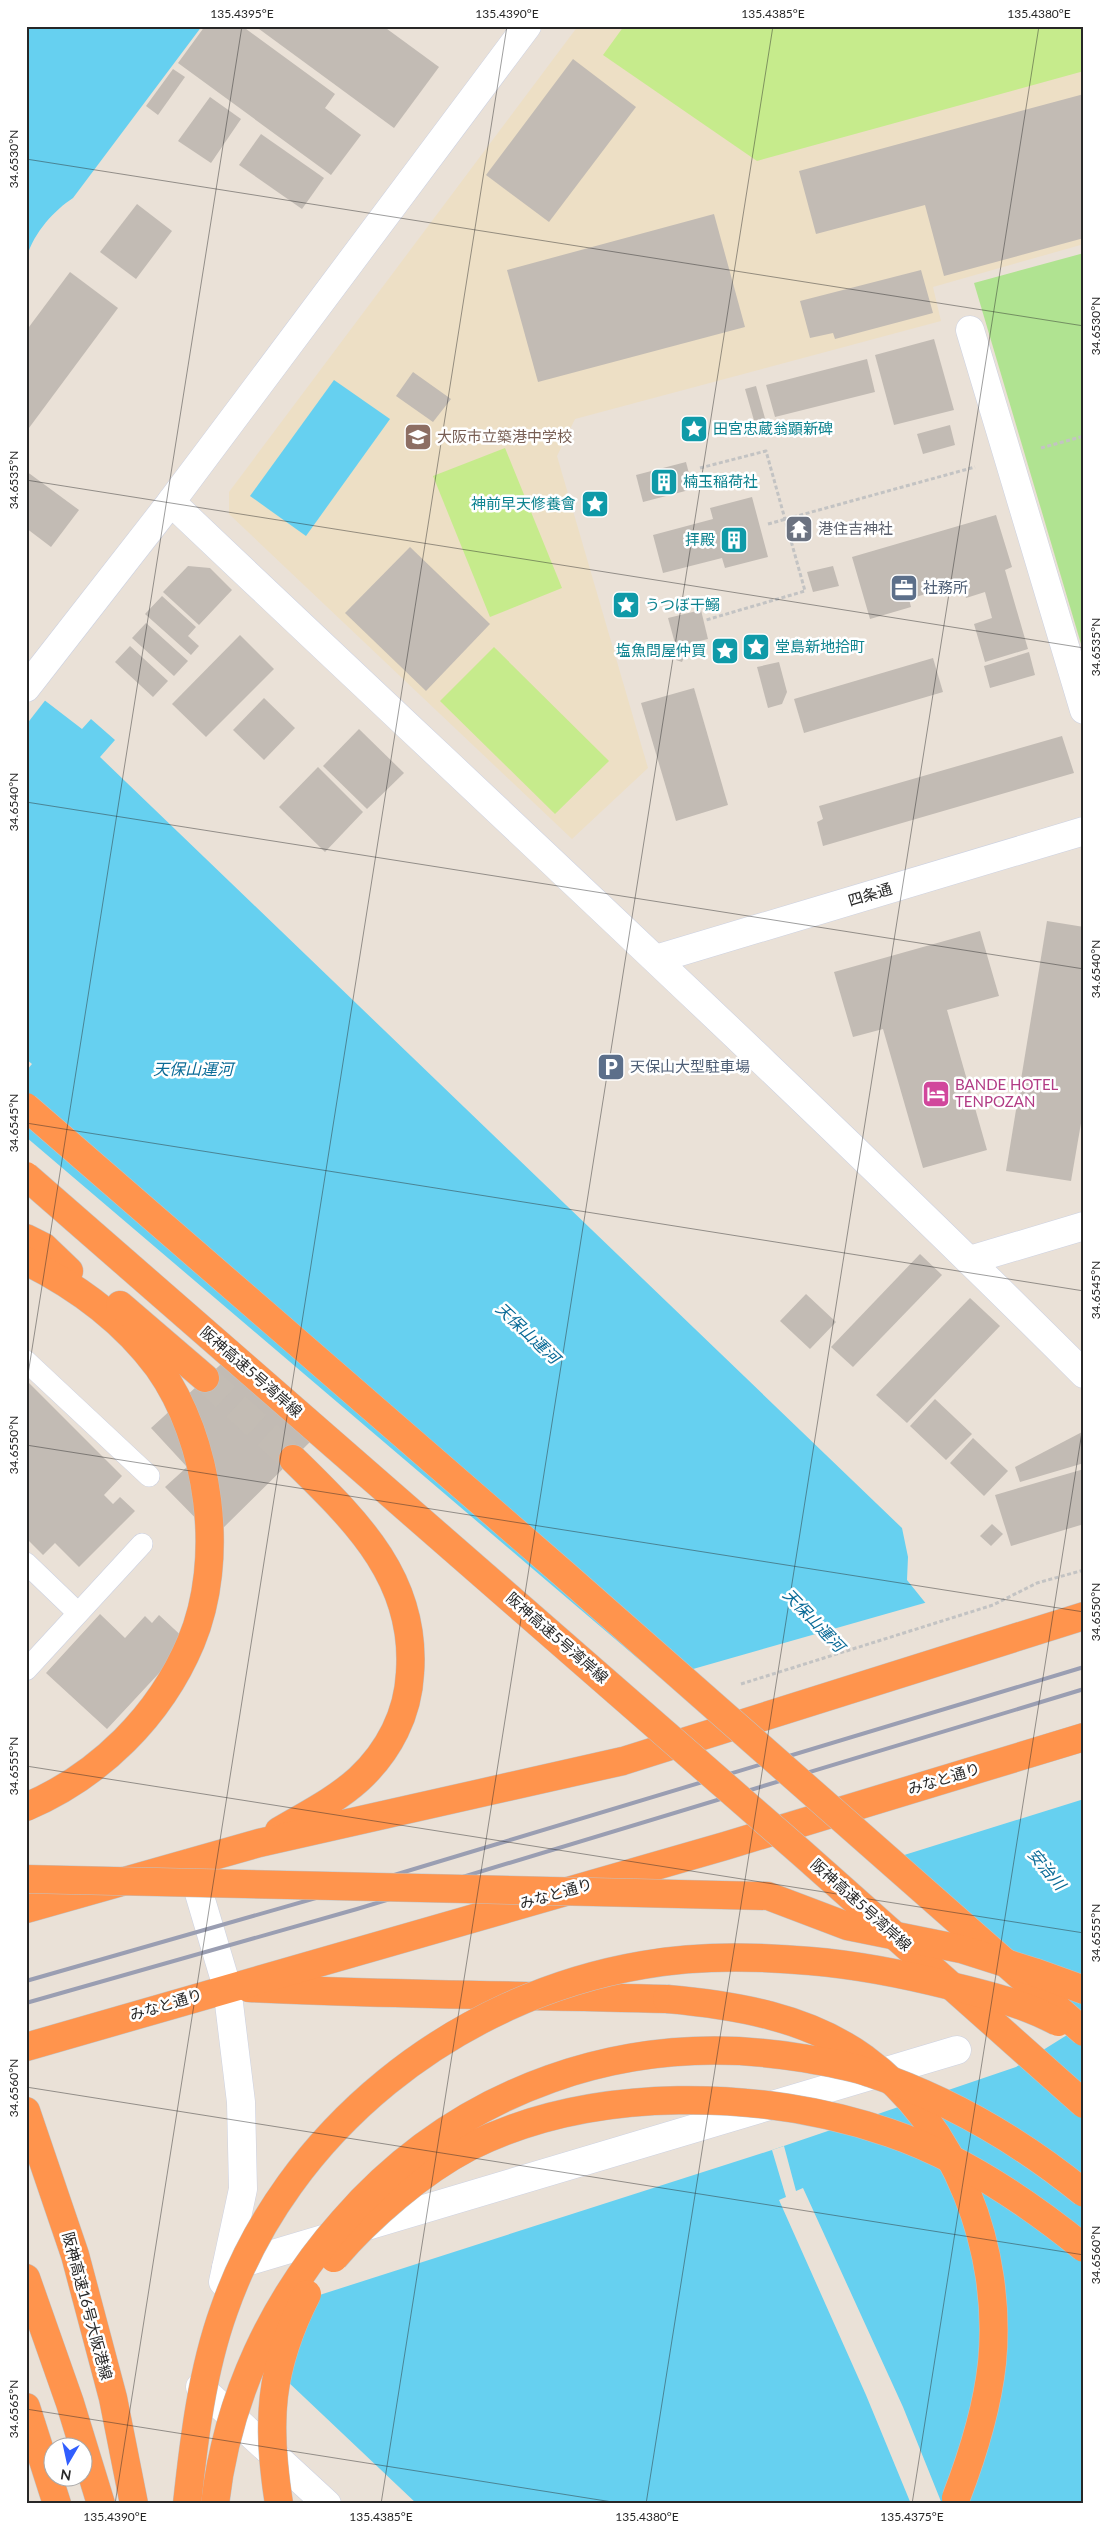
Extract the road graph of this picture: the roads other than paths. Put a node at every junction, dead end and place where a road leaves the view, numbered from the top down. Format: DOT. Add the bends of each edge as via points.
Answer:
graph roads {
  1 [pos="527,26"];
  2 [pos="970,330"];
  3 [pos="171,502"];
  4 [pos="26,688"];
  5 [pos="1084,710"];
  6 [pos="1084,832"];
  7 [pos="656,959"];
  8 [pos="26,1107"];
  9 [pos="26,1176"];
  10 [pos="1084,1226"];
  11 [pos="26,1238"];
  12 [pos="26,1255"];
  13 [pos="970,1260"];
  14 [pos="26,1261"];
  15 [pos="69,1271"];
  16 [pos="26,1360"];
  17 [pos="198,1372"];
  18 [pos="1084,1374"];
  19 [pos="293,1458"];
  20 [pos="149,1476"];
  21 [pos="142,1544"];
  22 [pos="26,1563"];
  23 [pos="78,1614"];
  24 [pos="1084,1616"];
  25 [pos="26,1670"];
  26 [pos="1084,1737"];
  27 [pos="26,1807"];
  28 [pos="259,1843"];
  29 [pos="190,1863"];
  30 [pos="26,1879"];
  31 [pos="26,1909"];
  32 [pos="227,1987"];
  33 [pos="1084,1990"];
  34 [pos="1084,2034"];
  35 [pos="26,2047"];
  36 [pos="957,2050"];
  37 [pos="1084,2104"];
  38 [pos="26,2111"];
  39 [pos="1084,2192"];
  40 [pos="1084,2248"];
  41 [pos="226,2268"];
  42 [pos="26,2278"];
  43 [pos="200,2387"];
  44 [pos="26,2407"];
  45 [pos="954,2502"];
  46 [pos="57,2504"];
  47 [pos="101,2504"];
  48 [pos="134,2504"];
  49 [pos="176,2504"];
  50 [pos="187,2504"];
  51 [pos="215,2504"];
  52 [pos="279,2504"];
  53 [pos="327,2504"];
  1 -- 3 [label="street"];
  2 -- 5 [label="street"];
  3 -- 4 [label="street"];
  3 -- 7 [label="street"];
  6 -- 7 [label="street, 四条通"];
  7 -- 13 [label="street"];
  8 -- 34 [label="highway, bridge" via="579,1587"];
  9 -- 37 [label="highway, 阪神高速5号湾岸線, bridge"];
  10 -- 13 [label="street"];
  11 -- 15 [label="highway" via="44,1247"];
  12 -- 15 [label="highway"];
  13 -- 18 [label="street"];
  14 -- 27 [label="highway" via="93,1301 158,1367 193,1436 203,1478 210,1549 201,1610 191,1643 151,1709 102,1763 78,1781"];
  15 -- 17 [label="highway" via="144,1324"];
  16 -- 20 [label="lane"];
  19 -- 28 [label="highway" via="351,1516 397,1588 410,1636 410,1684 405,1707 379,1759 334,1797"];
  21 -- 23 [label="lane"];
  22 -- 23 [label="lane"];
  23 -- 25 [label="lane"];
  24 -- 28 [label="highway, bridge" via="623,1761"];
  26 -- 32 [label="highway, みなと通り, bridge" via="724,1846"];
  28 -- 29 [label="highway"];
  29 -- 31 [label="highway"];
  29 -- 32 [label="street"];
  30 -- 33 [label="highway, bridge" via="768,1896 847,1926 961,1949"];
  32 -- 35 [label="highway, みなと通り"];
  32 -- 41 [label="street" via="242,2102 244,2189"];
  32 -- 45 [label="highway, bridge" via="382,1995 491,1994 714,2003 755,2010 830,2039 863,2057 889,2079 940,2140 957,2170 980,2233 988,2266 994,2333 988,2395 973,2453"];
  34 -- 50 [label="highway, bridge" via="1030,2007 898,1973 770,1957 702,1958 642,1964 579,1980 516,2003 461,2030 415,2059 372,2093 336,2128 269,2214 244,2260 224,2310 211,2356"];
  36 -- 41 [label="street"];
  38 -- 48 [label="highway, 阪神高速16号大阪港線" via="75,2255 113,2398"];
  39 -- 51 [label="highway, bridge" via="1055,2169 967,2114 867,2071 774,2053 694,2050 635,2056 557,2076 450,2126 385,2177 323,2243 268,2328 248,2373 232,2413"];
  40 -- 52 [label="highway, bridge" via="1008,2192 931,2150 892,2133 808,2110 731,2100 688,2099 626,2103 517,2128 469,2147 424,2176 381,2210 313,2283 293,2322 276,2377 271,2446"];
  41 -- 43 [label="street"];
  42 -- 47 [label="highway"];
  43 -- 49 [label="street"];
  43 -- 53 [label="street"];
  44 -- 46 [label="highway"];
}
